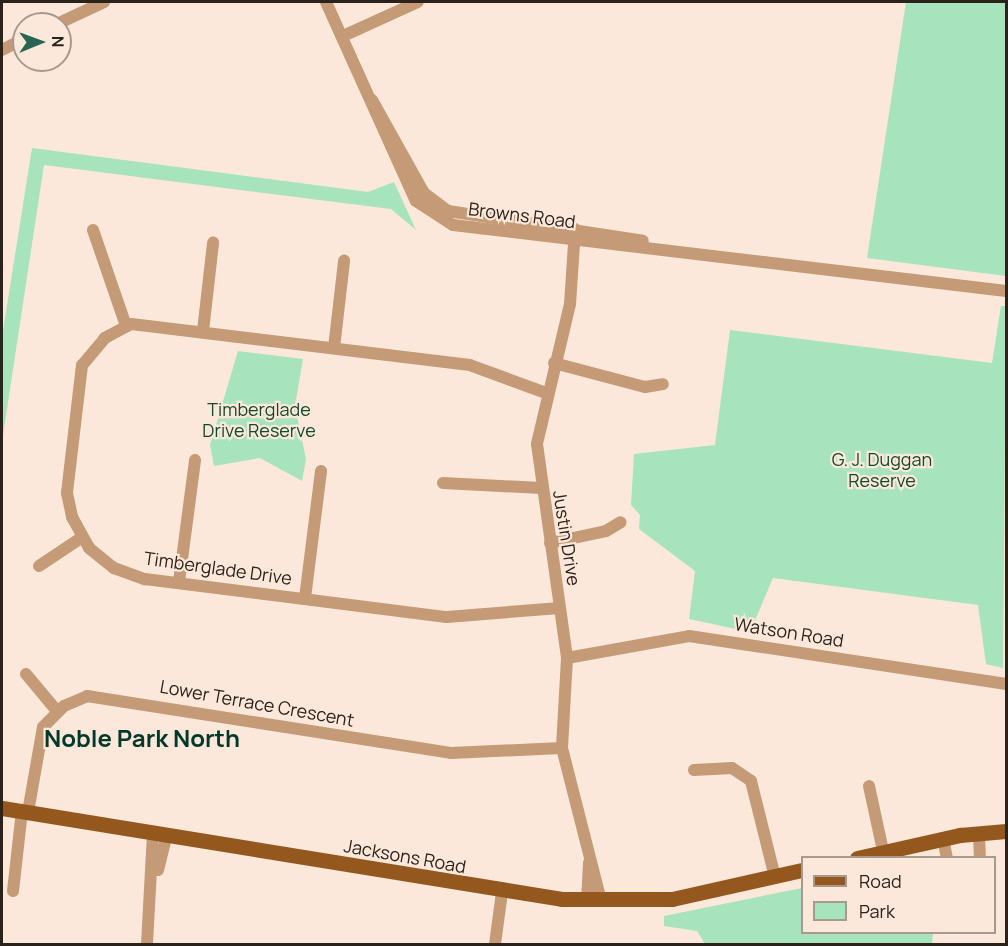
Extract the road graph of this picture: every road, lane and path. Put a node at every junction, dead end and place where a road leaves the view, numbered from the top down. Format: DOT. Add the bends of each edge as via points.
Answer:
graph roads {
  1 [pos="104,2"];
  2 [pos="326,2"];
  3 [pos="418,2"];
  4 [pos="72,17"];
  5 [pos="343,36"];
  6 [pos="93,230"];
  7 [pos="579,235"];
  8 [pos="213,243"];
  9 [pos="344,261"];
  10 [pos="1006,291"];
  11 [pos="126,326"];
  12 [pos="204,331"];
  13 [pos="334,348"];
  14 [pos="554,363"];
  15 [pos="663,384"];
  16 [pos="546,393"];
  17 [pos="195,460"];
  18 [pos="321,471"];
  19 [pos="443,483"];
  20 [pos="541,488"];
  21 [pos="621,522"];
  22 [pos="81,538"];
  23 [pos="550,543"];
  24 [pos="39,566"];
  25 [pos="179,582"];
  26 [pos="305,598"];
  27 [pos="560,608"];
  28 [pos="567,658"];
  29 [pos="26,674"];
  30 [pos="1006,684"];
  31 [pos="57,711"];
  32 [pos="562,748"];
  33 [pos="694,770"];
  34 [pos="869,786"];
  35 [pos="2,808"];
  36 [pos="25,811"];
  37 [pos="1006,831"];
  38 [pos="979,833"];
  39 [pos="160,834"];
  40 [pos="943,838"];
  41 [pos="884,851"];
  42 [pos="865,856"];
  43 [pos="947,856"];
  44 [pos="980,856"];
  45 [pos="801,870"];
  46 [pos="775,877"];
  47 [pos="13,891"];
  48 [pos="502,892"];
  49 [pos="594,901"];
  50 [pos="147,945"];
  51 [pos="495,945"];
  1 -- 4 [label="street"];
  2 -- 5 [label="street, Browns Road"];
  3 -- 5 [label="street"];
  5 -- 7 [label="street, Browns Road" via="416,201 453,225"];
  6 -- 11 [label="street"];
  7 -- 10 [label="street, Browns Road"];
  7 -- 14 [label="street, Justin Drive"];
  8 -- 12 [label="street"];
  9 -- 13 [label="street"];
  11 -- 12 [label="street"];
  11 -- 22 [label="street" via="96,346 80,371 66,481"];
  12 -- 13 [label="street"];
  13 -- 16 [label="street" via="479,367"];
  14 -- 15 [label="street" via="645,387"];
  14 -- 16 [label="street, Justin Drive"];
  16 -- 20 [label="street, Justin Drive" via="537,444"];
  17 -- 25 [label="street"];
  18 -- 26 [label="street"];
  19 -- 20 [label="street"];
  20 -- 23 [label="street, Justin Drive"];
  21 -- 23 [label="street" via="606,531"];
  22 -- 24 [label="street"];
  22 -- 25 [label="street, Timberglade Drive" via="114,568"];
  23 -- 27 [label="street, Justin Drive"];
  25 -- 26 [label="street, Timberglade Drive"];
  26 -- 27 [label="street, Timberglade Drive" via="447,617"];
  27 -- 28 [label="street, Justin Drive"];
  28 -- 30 [label="street, Watson Road" via="689,636"];
  28 -- 32 [label="street, Justin Drive"];
  29 -- 31 [label="street"];
  31 -- 32 [label="street, Lower Terrace Crescent" via="98,695 451,753"];
  31 -- 36 [label="street" via="36,743"];
  32 -- 49 [label="street, Justin Drive" via="589,853"];
  33 -- 46 [label="street" via="732,768 751,781"];
  34 -- 41 [label="street"];
  35 -- 36 [label="main road, Jacksons Road"];
  36 -- 39 [label="main road, Jacksons Road"];
  36 -- 47 [label="street"];
  37 -- 38 [label="main road"];
  38 -- 40 [label="main road"];
  38 -- 44 [label="street"];
  39 -- 48 [label="main road, Jacksons Road"];
  39 -- 50 [label="street"];
  40 -- 41 [label="main road"];
  40 -- 43 [label="street"];
  41 -- 42 [label="main road"];
  45 -- 46 [label="main road, Jacksons Road"];
  46 -- 49 [label="main road, Jacksons Road" via="672,899"];
  48 -- 49 [label="main road, Jacksons Road"];
  48 -- 51 [label="street"];
}
